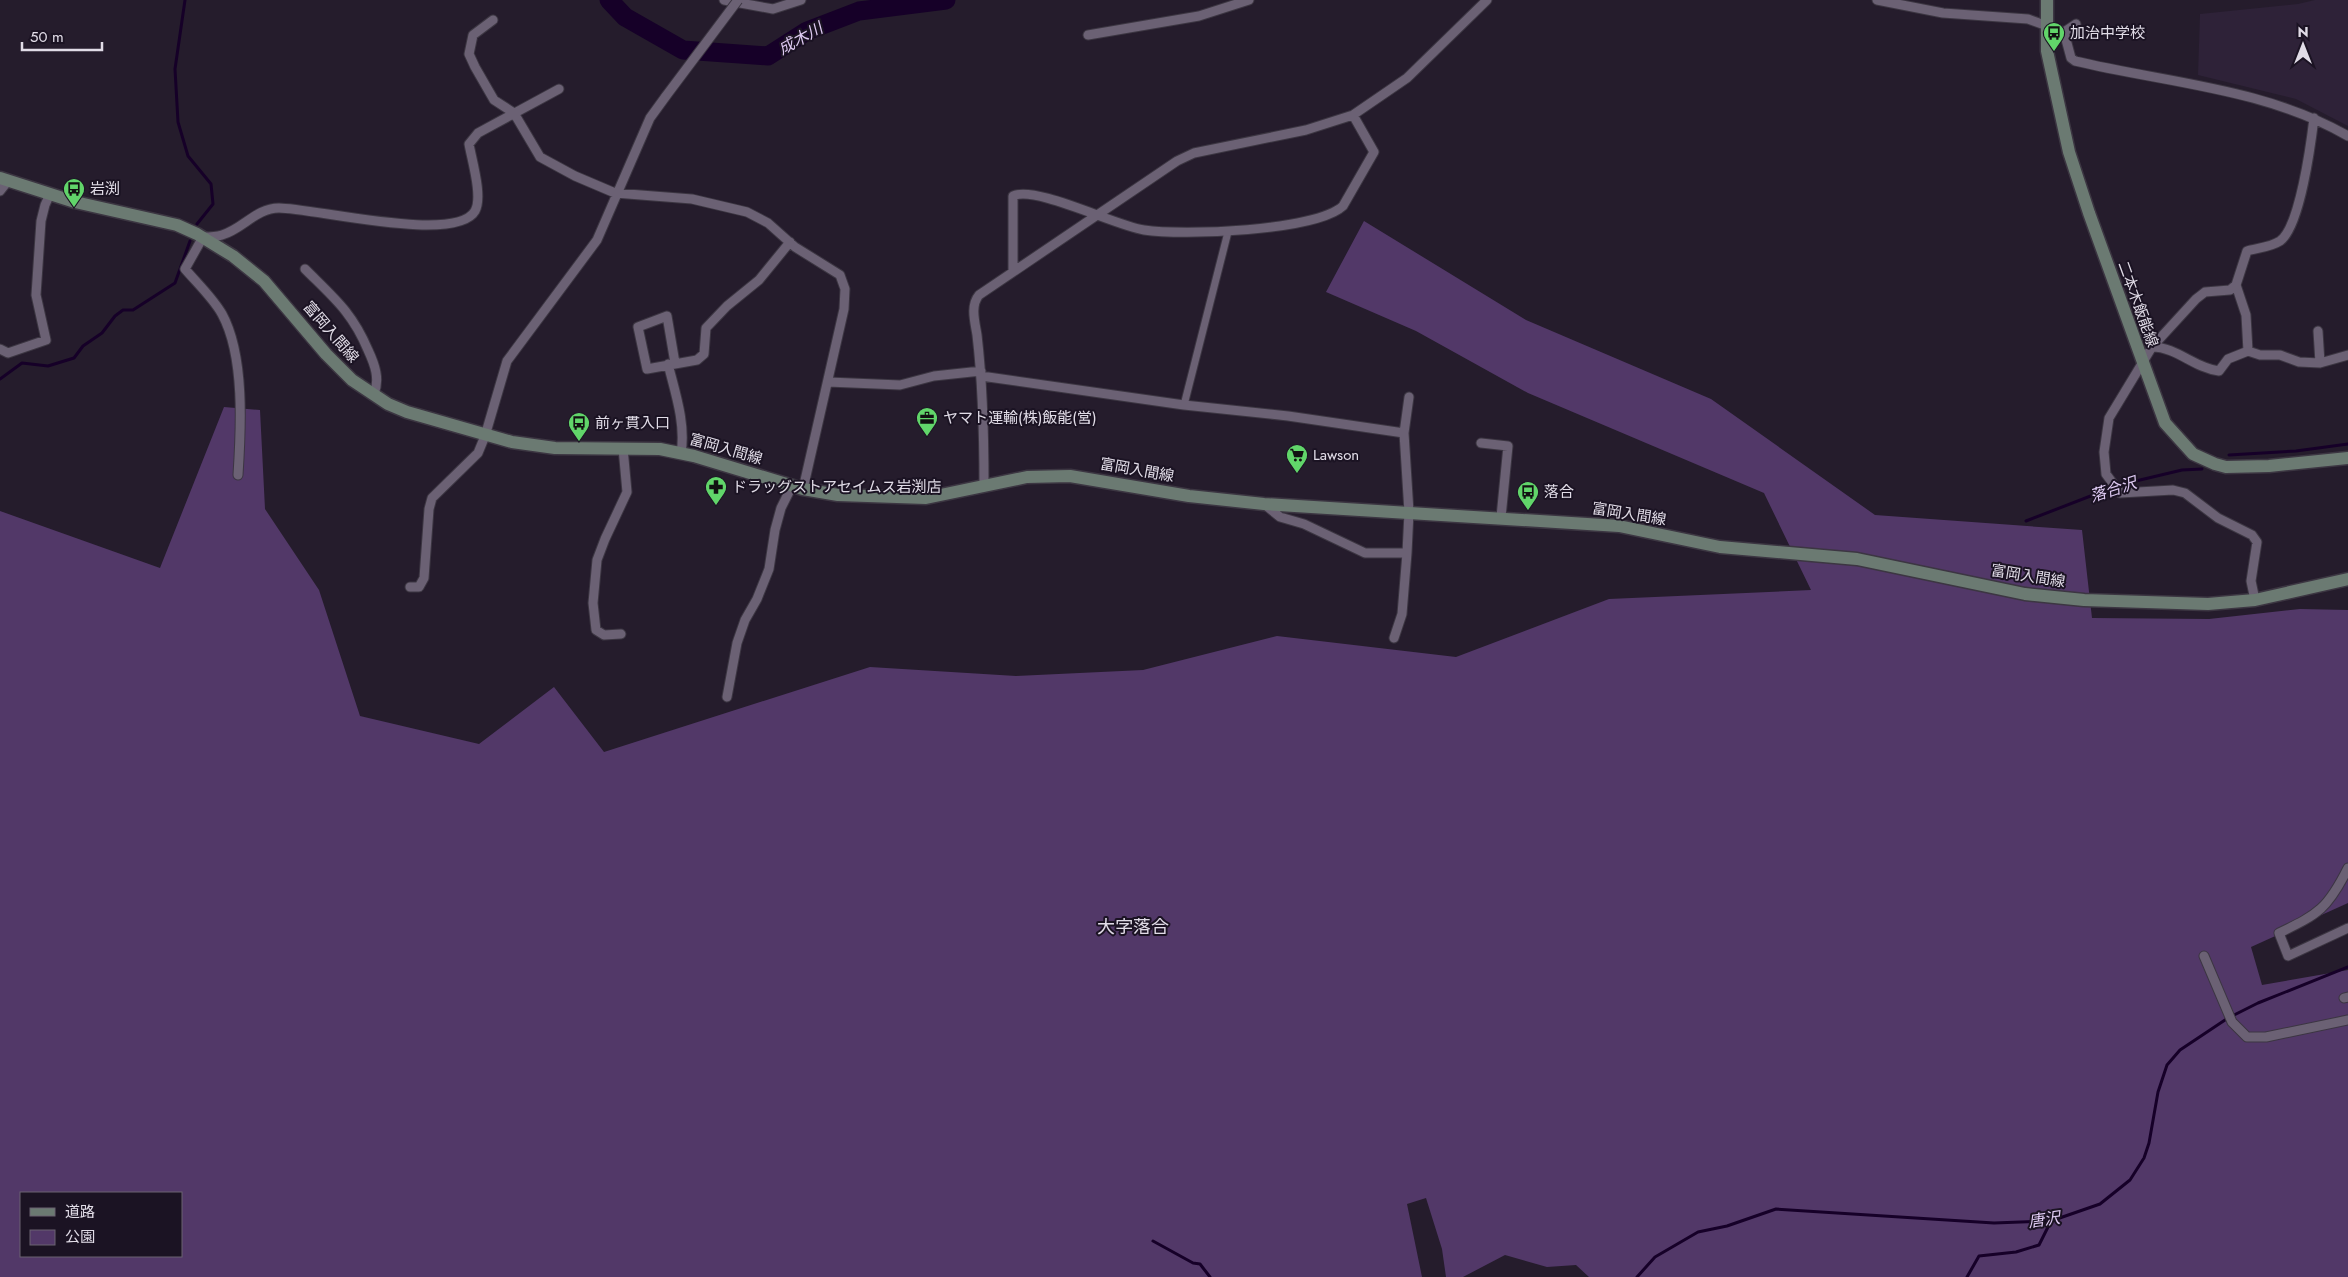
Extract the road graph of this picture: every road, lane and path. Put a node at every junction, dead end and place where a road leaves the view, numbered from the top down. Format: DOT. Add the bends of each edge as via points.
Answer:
graph roads {
  1 [pos="724,0"];
  2 [pos="738,0"];
  3 [pos="801,0"];
  4 [pos="1249,0"];
  5 [pos="1487,0"];
  6 [pos="1878,0"];
  7 [pos="2046,12"];
  8 [pos="493,20"];
  9 [pos="2076,24"];
  10 [pos="2064,32"];
  11 [pos="1088,35"];
  12 [pos="559,89"];
  13 [pos="514,113"];
  14 [pos="1353,115"];
  15 [pos="2314,118"];
  16 [pos="2348,136"];
  17 [pos="3,183"];
  18 [pos="615,193"];
  19 [pos="50,194"];
  20 [pos="1094,215"];
  21 [pos="1228,232"];
  22 [pos="203,237"];
  23 [pos="790,242"];
  24 [pos="305,269"];
  25 [pos="1013,270"];
  26 [pos="2236,285"];
  27 [pos="2318,331"];
  28 [pos="2152,347"];
  29 [pos="0,349"];
  30 [pos="2248,351"];
  31 [pos="2348,356"];
  32 [pos="2142,361"];
  33 [pos="672,363"];
  34 [pos="2320,363"];
  35 [pos="981,373"];
  36 [pos="828,382"];
  37 [pos="374,394"];
  38 [pos="1409,397"];
  39 [pos="1184,405"];
  40 [pos="1404,433"];
  41 [pos="485,436"];
  42 [pos="1481,443"];
  43 [pos="623,448"];
  44 [pos="682,453"];
  45 [pos="2348,458"];
  46 [pos="238,475"];
  47 [pos="984,486"];
  48 [pos="797,488"];
  49 [pos="1264,504"];
  50 [pos="1409,512"];
  51 [pos="1501,517"];
  52 [pos="1407,553"];
  53 [pos="2348,579"];
  54 [pos="410,588"];
  55 [pos="2255,600"];
  56 [pos="621,634"];
  57 [pos="1394,638"];
  58 [pos="727,697"];
  59 [pos="2348,868"];
  60 [pos="2348,928"];
  61 [pos="2204,956"];
  62 [pos="2348,1020"];
  1 -- 3 [label="street" via="773,9"];
  2 -- 18 [label="street, bridge" via="650,118"];
  4 -- 11 [label="street" via="1200,16"];
  5 -- 14 [label="street" via="1407,78"];
  6 -- 7 [label="street" via="1943,13 2028,19"];
  7 -- 10 [label="street"];
  7 -- 32 [label="main road, 二本木飯能線" via="2049,68 2069,152"];
  8 -- 13 [label="street" via="473,34 469,54 494,100"];
  9 -- 10 [label="street"];
  10 -- 15 [label="street" via="2075,61 2236,93"];
  12 -- 13 [label="street"];
  13 -- 18 [label="street" via="540,157"];
  13 -- 22 [label="street" via="478,133 469,144 479,202 469,218 452,224 378,223 280,208 265,209 222,235"];
  14 -- 20 [label="street" via="1306,130 1194,153 1176,161"];
  14 -- 21 [label="street" via="1374,152 1343,206 1336,212 1306,221"];
  15 -- 16 [label="street"];
  15 -- 26 [label="street" via="2301,197 2288,231 2282,240 2271,246 2247,251"];
  17 -- 19 [label="main road, 富岡入間線"];
  18 -- 23 [label="street" via="692,199 747,212 768,223"];
  18 -- 41 [label="street" via="596,240 507,361"];
  19 -- 22 [label="main road, 富岡入間線" via="170,223"];
  19 -- 29 [label="street" via="41,221 36,295 46,340 8,353"];
  20 -- 21 [label="street" via="1144,230"];
  20 -- 25 [label="street"];
  20 -- 25 [label="street" via="1051,199 1013,196"];
  21 -- 39 [label="street"];
  22 -- 37 [label="main road, 富岡入間線" via="234,256 264,281 338,367"];
  22 -- 46 [label="street" via="185,269 222,314 236,358 242,422"];
  23 -- 33 [label="street" via="759,280 706,328 704,354 697,360"];
  23 -- 36 [label="street" via="840,275 845,289 844,309"];
  24 -- 37 [label="street" via="355,321 373,362 378,383"];
  25 -- 35 [label="street" via="974,300"];
  26 -- 28 [label="street" via="2230,290 2205,292"];
  26 -- 30 [label="street" via="2246,315"];
  27 -- 34 [label="street"];
  28 -- 30 [label="street" via="2164,347 2205,369 2219,371 2228,359"];
  28 -- 32 [label="street"];
  30 -- 34 [label="street"];
  31 -- 34 [label="street"];
  32 -- 45 [label="main road, 二本木飯能線" via="2165,423 2186,448 2202,459 2226,467 2243,467"];
  32 -- 55 [label="street" via="2109,418 2104,452 2106,474 2120,493 2173,490 2185,493 2218,518 2252,535 2257,542 2251,581"];
  33 -- 33 [label="street" via="667,316 638,326 647,369"];
  33 -- 44 [label="street"];
  35 -- 36 [label="street" via="934,376 900,385"];
  35 -- 39 [label="street"];
  35 -- 47 [label="street"];
  36 -- 48 [label="street"];
  37 -- 41 [label="main road, 富岡入間線" via="407,412"];
  38 -- 40 [label="street"];
  39 -- 40 [label="street"];
  40 -- 50 [label="street"];
  41 -- 43 [label="main road, 富岡入間線" via="555,448"];
  41 -- 54 [label="street" via="473,458 432,498 424,578 419,587"];
  42 -- 51 [label="street" via="1508,446"];
  43 -- 44 [label="main road, 富岡入間線" via="643,447"];
  43 -- 56 [label="street" via="627,492 597,560 593,603 596,630 604,635"];
  44 -- 48 [label="main road, 富岡入間線"];
  47 -- 48 [label="main road, 富岡入間線" via="926,498 838,495"];
  47 -- 49 [label="main road, 富岡入間線" via="1027,477 1070,476 1189,496"];
  48 -- 58 [label="street" via="781,508 770,569 737,643"];
  49 -- 50 [label="main road, 富岡入間線"];
  49 -- 52 [label="street" via="1280,517 1304,524 1365,553"];
  50 -- 51 [label="main road, 富岡入間線"];
  50 -- 52 [label="street"];
  51 -- 55 [label="main road, 富岡入間線" via="1619,526 1720,547 1857,559 2035,595 2208,604"];
  52 -- 57 [label="street" via="1402,614"];
  53 -- 55 [label="main road, 富岡入間線"];
  59 -- 60 [label="street" via="2329,903 2306,920 2279,932 2288,956"];
  61 -- 62 [label="street" via="2232,1022 2247,1037 2266,1037"];
}
